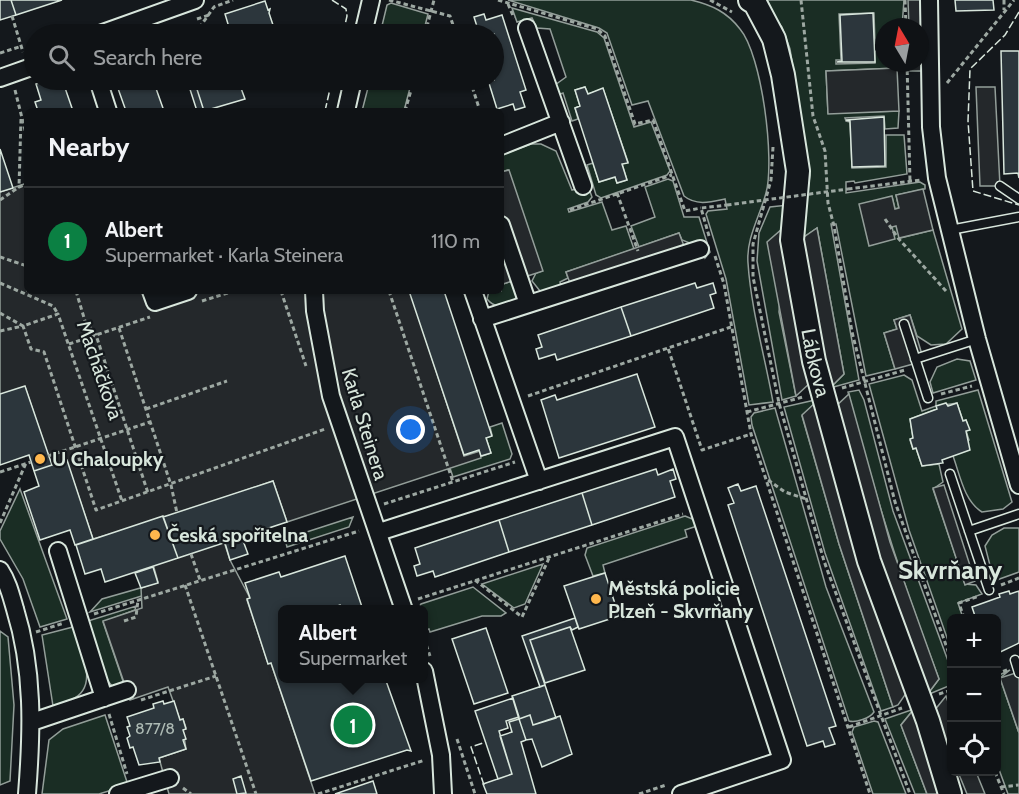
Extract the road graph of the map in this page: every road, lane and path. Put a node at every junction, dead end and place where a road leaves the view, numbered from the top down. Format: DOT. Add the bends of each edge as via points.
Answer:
graph roads {
  1 [pos="195,0"];
  2 [pos="233,0"];
  3 [pos="371,0"];
  4 [pos="389,0"];
  5 [pos="434,0"];
  6 [pos="498,0"];
  7 [pos="710,0"];
  8 [pos="801,0"];
  9 [pos="905,0"];
  10 [pos="929,0"];
  11 [pos="1004,0"];
  12 [pos="1014,0"];
  13 [pos="743,7"];
  14 [pos="431,12"];
  15 [pos="1004,12"];
  16 [pos="12,16"];
  17 [pos="906,18"];
  18 [pos="128,24"];
  19 [pos="202,24"];
  20 [pos="365,24"];
  21 [pos="428,24"];
  22 [pos="453,24"];
  23 [pos="527,28"];
  24 [pos="22,46"];
  25 [pos="24,50"];
  26 [pos="0,53"];
  27 [pos="24,70"];
  28 [pos="907,72"];
  29 [pos="0,78"];
  30 [pos="24,82"];
  31 [pos="929,89"];
  32 [pos="101,90"];
  33 [pos="351,90"];
  34 [pos="411,90"];
  35 [pos="473,90"];
  36 [pos="107,108"];
  37 [pos="347,108"];
  38 [pos="406,108"];
  39 [pos="479,108"];
  40 [pos="21,119"];
  41 [pos="561,122"];
  42 [pos="24,128"];
  43 [pos="504,145"];
  44 [pos="773,146"];
  45 [pos="672,175"];
  46 [pos="937,178"];
  47 [pos="910,181"];
  48 [pos="24,185"];
  49 [pos="583,186"];
  50 [pos="1000,186"];
  51 [pos="19,187"];
  52 [pos="617,193"];
  53 [pos="1019,199"];
  54 [pos="0,200"];
  55 [pos="701,208"];
  56 [pos="570,210"];
  57 [pos="1019,216"];
  58 [pos="885,219"];
  59 [pos="950,230"];
  60 [pos="504,234"];
  61 [pos="635,243"];
  62 [pos="708,245"];
  63 [pos="0,257"];
  64 [pos="24,265"];
  65 [pos="0,283"];
  66 [pos="947,291"];
  67 [pos="24,293"];
  68 [pos="25,294"];
  69 [pos="77,294"];
  70 [pos="152,294"];
  71 [pos="179,294"];
  72 [pos="282,294"];
  73 [pos="314,294"];
  74 [pos="389,294"];
  75 [pos="474,294"];
  76 [pos="528,304"];
  77 [pos="0,313"];
  78 [pos="58,314"];
  79 [pos="151,317"];
  80 [pos="482,319"];
  81 [pos="904,324"];
  82 [pos="23,326"];
  83 [pos="732,327"];
  84 [pos="119,328"];
  85 [pos="0,331"];
  86 [pos="96,335"];
  87 [pos="977,339"];
  88 [pos="69,344"];
  89 [pos="668,348"];
  90 [pos="915,358"];
  91 [pos="896,373"];
  92 [pos="309,375"];
  93 [pos="227,381"];
  94 [pos="863,382"];
  95 [pos="989,382"];
  96 [pos="928,398"];
  97 [pos="793,400"];
  98 [pos="511,402"];
  99 [pos="779,404"];
  100 [pos="146,409"];
  101 [pos="747,412"];
  102 [pos="150,422"];
  103 [pos="341,423"];
  104 [pos="128,430"];
  105 [pos="751,434"];
  106 [pos="102,438"];
  107 [pos="76,447"];
  108 [pos="48,456"];
  109 [pos="531,457"];
  110 [pos="0,472"];
  111 [pos="950,474"];
  112 [pos="766,479"];
  113 [pos="539,481"];
  114 [pos="453,482"];
  115 [pos="171,485"];
  116 [pos="1019,485"];
  117 [pos="148,493"];
  118 [pos="806,499"];
  119 [pos="122,501"];
  120 [pos="699,508"];
  121 [pos="370,509"];
  122 [pos="177,513"];
  123 [pos="1019,514"];
  124 [pos="0,523"];
  125 [pos="377,529"];
  126 [pos="969,531"];
  127 [pos="58,551"];
  128 [pos="191,554"];
  129 [pos="550,556"];
  130 [pos="0,570"];
  131 [pos="1019,578"];
  132 [pos="475,580"];
  133 [pos="200,581"];
  134 [pos="185,585"];
  135 [pos="989,590"];
  136 [pos="138,600"];
  137 [pos="402,605"];
  138 [pos="408,605"];
  139 [pos="7,608"];
  140 [pos="963,614"];
  141 [pos="79,618"];
  142 [pos="124,621"];
  143 [pos="23,636"];
  144 [pos="947,651"];
  145 [pos="1015,660"];
  146 [pos="1019,673"];
  147 [pos="216,676"];
  148 [pos="426,683"];
  149 [pos="133,695"];
  150 [pos="104,698"];
  151 [pos="880,716"];
  152 [pos="927,721"];
  153 [pos="32,722"];
  154 [pos="848,727"];
  155 [pos="441,755"];
  156 [pos="947,760"];
  157 [pos="955,776"];
  158 [pos="997,776"];
  159 [pos="170,778"];
  160 [pos="1019,785"];
  161 [pos="1001,787"];
  162 [pos="125,792"];
  163 [pos="27,794"];
  164 [pos="256,794"];
  165 [pos="318,794"];
  166 [pos="443,794"];
  167 [pos="681,794"];
  168 [pos="869,794"];
  169 [pos="910,794"];
  170 [pos="950,794"];
  171 [pos="963,794"];
  172 [pos="1004,794"];
  1 -- 18 [label="street"];
  2 -- 19 [label="path" via="214,7"];
  3 -- 20 [label="street"];
  4 -- 14 [label="path"];
  5 -- 14 [label="path"];
  6 -- 45 [label="path" via="597,29 605,36 635,124 652,120"];
  7 -- 13 [label="path" via="728,8"];
  8 -- 94 [label="path" via="813,116 825,150 828,203"];
  9 -- 17 [label="path"];
  10 -- 31 [label="street"];
  11 -- 15 [label="path"];
  12 -- 15 [label="path"];
  13 -- 152 [label="street, Lábkova" via="755,3 774,39 798,171 794,258 814,361 869,561"];
  14 -- 21 [label="path"];
  14 -- 22 [label="path" via="450,16"];
  15 -- 31 [label="path" via="945,85"];
  16 -- 24 [label="path"];
  23 -- 41 [label="street"];
  24 -- 25 [label="path"];
  24 -- 26 [label="path"];
  27 -- 29 [label="street"];
  28 -- 47 [label="path"];
  30 -- 40 [label="path" via="18,84 14,94"];
  31 -- 46 [label="street"];
  32 -- 36 [label="street"];
  33 -- 37 [label="street"];
  34 -- 38 [label="path"];
  35 -- 39 [label="path"];
  40 -- 42 [label="path"];
  40 -- 51 [label="path"];
  41 -- 43 [label="street"];
  41 -- 49 [label="street"];
  44 -- 99 [label="path" via="771,180 753,244 753,277"];
  45 -- 52 [label="path"];
  45 -- 55 [label="path" via="685,211"];
  46 -- 47 [label="path"];
  46 -- 59 [label="street"];
  47 -- 55 [label="path, bridge"];
  48 -- 51 [label="path"];
  50 -- 53 [label="lane"];
  51 -- 54 [label="path"];
  52 -- 56 [label="path"];
  52 -- 61 [label="path"];
  55 -- 62 [label="path"];
  57 -- 59 [label="lane"];
  58 -- 66 [label="path"];
  59 -- 87 [label="street"];
  60 -- 76 [label="street"];
  62 -- 76 [label="street"];
  62 -- 83 [label="path" via="724,284"];
  63 -- 64 [label="path"];
  65 -- 67 [label="path"];
  68 -- 78 [label="path" via="53,306"];
  69 -- 86 [label="path" via="85,321"];
  70 -- 71 [label="street" via="155,302"];
  72 -- 92 [label="path"];
  73 -- 103 [label="street, Karla Steinera" via="331,396"];
  74 -- 114 [label="path"];
  75 -- 80 [label="street"];
  76 -- 80 [label="street"];
  77 -- 82 [label="path"];
  78 -- 82 [label="path, Macháčkova"];
  78 -- 88 [label="path, Macháčkova"];
  79 -- 84 [label="path"];
  80 -- 98 [label="street"];
  81 -- 90 [label="lane"];
  82 -- 85 [label="path, Macháčkova"];
  82 -- 107 [label="path" via="31,349 44,352"];
  83 -- 89 [label="path"];
  83 -- 101 [label="path"];
  84 -- 86 [label="path"];
  84 -- 100 [label="path"];
  86 -- 88 [label="path"];
  86 -- 104 [label="path"];
  87 -- 90 [label="lane"];
  87 -- 95 [label="street"];
  88 -- 106 [label="path, Macháčkova"];
  89 -- 98 [label="path"];
  89 -- 105 [label="path" via="702,450"];
  90 -- 96 [label="lane"];
  91 -- 94 [label="path"];
  93 -- 100 [label="path"];
  94 -- 144 [label="path" via="895,502"];
  95 -- 96 [label="path"];
  95 -- 116 [label="street"];
  97 -- 99 [label="path"];
  98 -- 109 [label="street"];
  99 -- 101 [label="path"];
  99 -- 118 [label="path"];
  100 -- 102 [label="path"];
  101 -- 105 [label="path"];
  102 -- 104 [label="path"];
  102 -- 115 [label="path"];
  103 -- 115 [label="path"];
  103 -- 121 [label="street, Karla Steinera"];
  104 -- 106 [label="path"];
  104 -- 117 [label="path"];
  105 -- 112 [label="path"];
  106 -- 107 [label="path"];
  106 -- 119 [label="path, Macháčkova"];
  107 -- 108 [label="path"];
  107 -- 119 [label="path" via="96,510"];
  109 -- 113 [label="street"];
  109 -- 114 [label="path"];
  110 -- 124 [label="path" via="28,462"];
  111 -- 126 [label="lane"];
  112 -- 118 [label="path" via="785,492"];
  112 -- 154 [label="path"];
  113 -- 120 [label="street" via="675,437"];
  113 -- 125 [label="street"];
  114 -- 121 [label="path"];
  115 -- 117 [label="path"];
  115 -- 122 [label="path"];
  117 -- 119 [label="path"];
  118 -- 151 [label="path"];
  120 -- 129 [label="path"];
  120 -- 167 [label="street" via="782,760"];
  121 -- 125 [label="street, Karla Steinera"];
  123 -- 126 [label="lane"];
  125 -- 133 [label="path"];
  125 -- 137 [label="street, Karla Steinera"];
  126 -- 135 [label="lane"];
  127 -- 141 [label="street"];
  128 -- 133 [label="path"];
  129 -- 132 [label="path"];
  129 -- 132 [label="path" via="522,617"];
  130 -- 139 [label="street" via="6,580"];
  131 -- 135 [label="path"];
  132 -- 138 [label="path"];
  133 -- 134 [label="path"];
  134 -- 136 [label="path"];
  134 -- 147 [label="path"];
  135 -- 140 [label="path" via="959,603"];
  136 -- 141 [label="path"];
  136 -- 142 [label="path" via="136,617"];
  139 -- 143 [label="street"];
  141 -- 143 [label="path"];
  141 -- 150 [label="street"];
  143 -- 153 [label="street"];
  145 -- 146 [label="lane"];
  147 -- 149 [label="path"];
  147 -- 164 [label="path"];
  148 -- 155 [label="street"];
  149 -- 150 [label="street"];
  150 -- 153 [label="street"];
  150 -- 162 [label="path"];
  151 -- 154 [label="path"];
  151 -- 169 [label="path"];
  152 -- 156 [label="street, Lábkova"];
  152 -- 170 [label="street, Lábkova"];
  153 -- 163 [label="street"];
  154 -- 168 [label="path"];
  155 -- 165 [label="path"];
  155 -- 166 [label="street"];
  157 -- 171 [label="street, Lábkova"];
  158 -- 161 [label="path"];
  159 -- 162 [label="street"];
  160 -- 161 [label="path"];
  161 -- 172 [label="path"];
}
